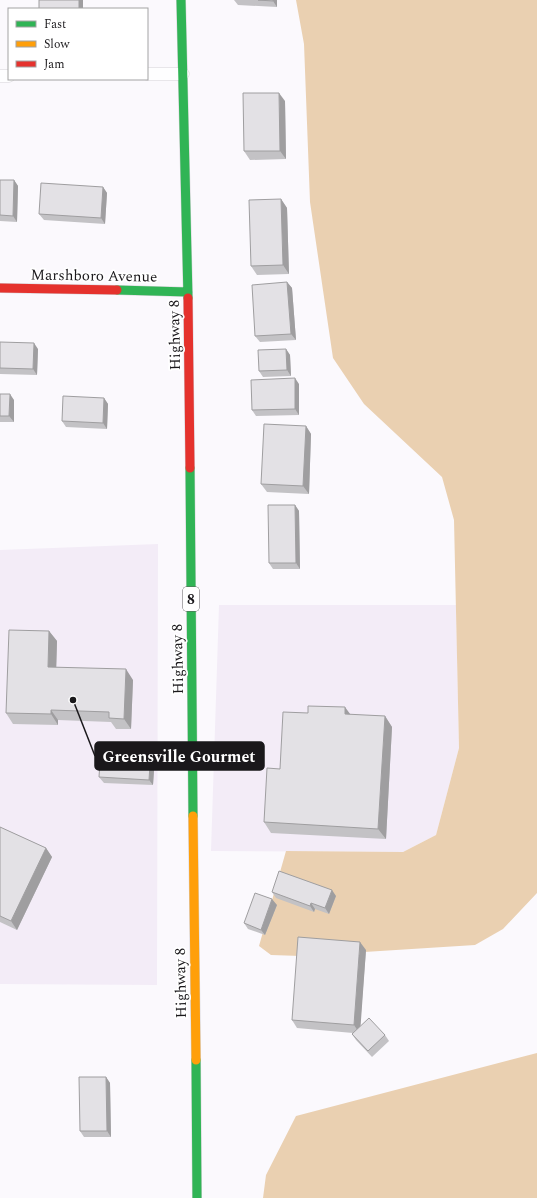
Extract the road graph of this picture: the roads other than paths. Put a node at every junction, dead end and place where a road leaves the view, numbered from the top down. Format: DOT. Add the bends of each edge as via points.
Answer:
graph roads {
  1 [pos="181,0"];
  2 [pos="148,74"];
  3 [pos="183,74"];
  4 [pos="0,288"];
  5 [pos="188,292"];
  6 [pos="196,1198"];
  1 -- 3 [label="main road, Highway 8 / 8"];
  2 -- 3 [label="lane"];
  3 -- 5 [label="main road, Highway 8 / 8"];
  4 -- 5 [label="main road, Marshboro Avenue"];
  5 -- 6 [label="main road, Highway 8 / 8"];
}
